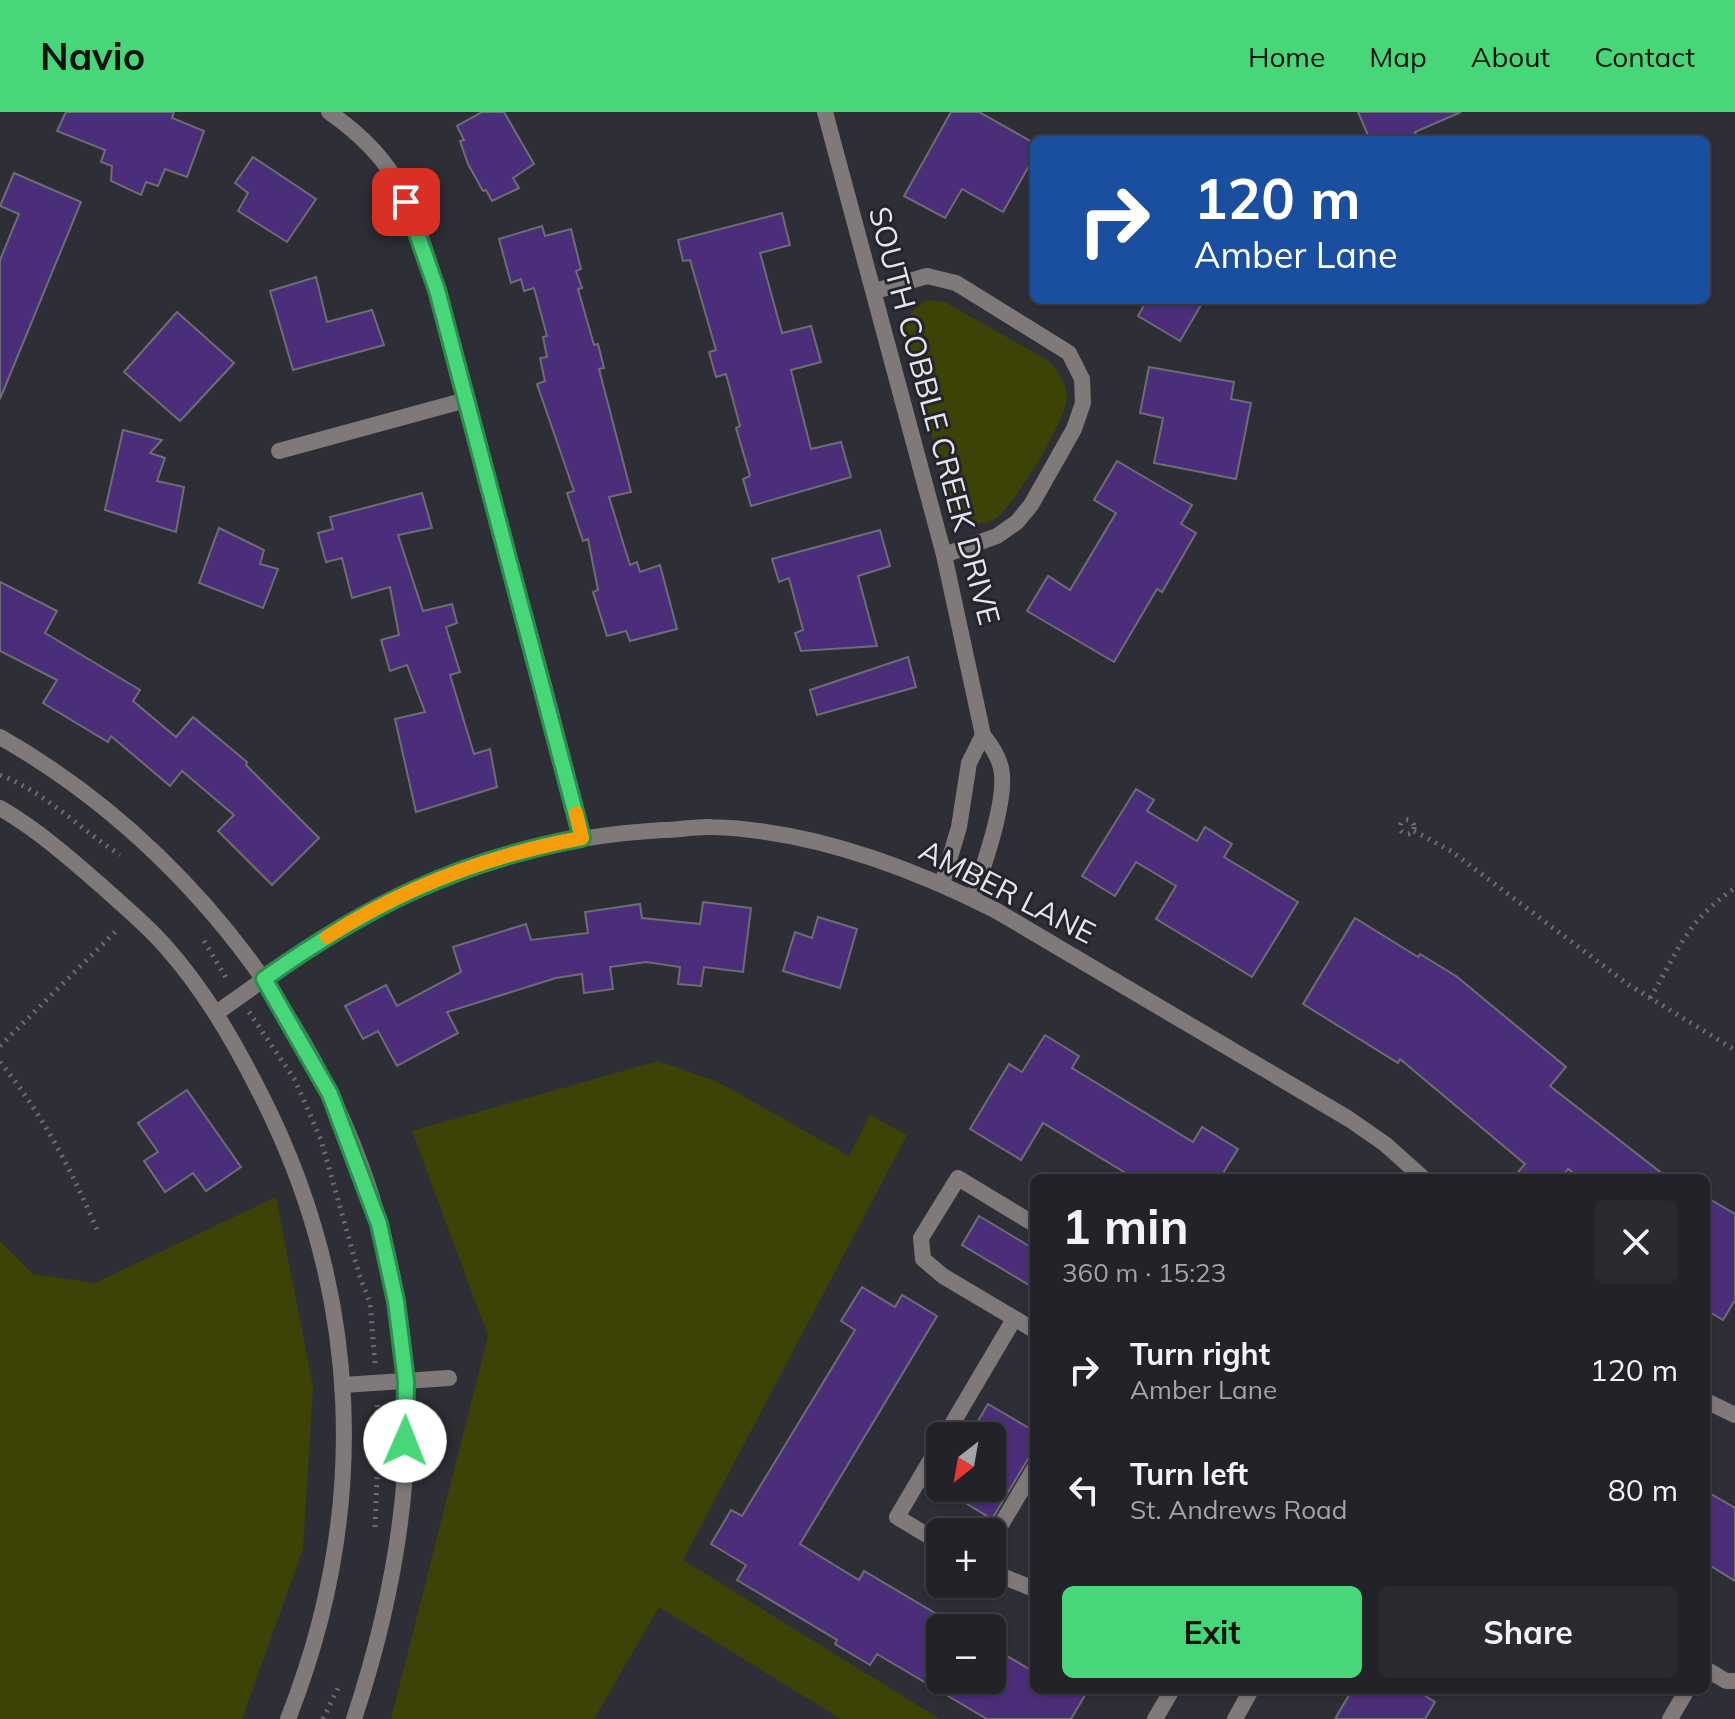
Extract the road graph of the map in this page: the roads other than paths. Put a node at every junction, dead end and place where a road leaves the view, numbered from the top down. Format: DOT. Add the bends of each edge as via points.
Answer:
graph roads {
  1 [pos="329,112"];
  2 [pos="825,112"];
  3 [pos="875,291"];
  4 [pos="466,400"];
  5 [pos="279,451"];
  6 [pos="944,555"];
  7 [pos="983,735"];
  8 [pos="0,737"];
  9 [pos="0,808"];
  10 [pos="582,838"];
  11 [pos="942,884"];
  12 [pos="972,898"];
  13 [pos="264,979"];
  14 [pos="216,1013"];
  15 [pos="1419,1174"];
  16 [pos="1030,1222"];
  17 [pos="1014,1319"];
  18 [pos="1030,1328"];
  19 [pos="449,1378"];
  20 [pos="406,1381"];
  21 [pos="343,1385"];
  22 [pos="1710,1403"];
  23 [pos="1735,1415"];
  24 [pos="953,1422"];
  25 [pos="926,1468"];
  26 [pos="1030,1476"];
  27 [pos="1005,1518"];
  28 [pos="926,1535"];
  29 [pos="1006,1578"];
  30 [pos="1030,1587"];
  31 [pos="1710,1671"];
  32 [pos="1735,1681"];
  33 [pos="1170,1694"];
  34 [pos="1249,1694"];
  35 [pos="1685,1694"];
  36 [pos="288,1719"];
  37 [pos="354,1719"];
  38 [pos="1155,1719"];
  39 [pos="1235,1719"];
  40 [pos="1670,1719"];
  1 -- 4 [label="street" via="374,152 397,182 437,290"];
  2 -- 3 [label="street, SOUTH COBBLE CREEK DRIVE"];
  3 -- 6 [label="street, SOUTH COBBLE CREEK DRIVE"];
  3 -- 6 [label="street" via="927,276 956,283 1069,353 1082,379 1083,403 1074,429 1031,505 997,536"];
  4 -- 5 [label="street"];
  4 -- 10 [label="street"];
  6 -- 7 [label="street, SOUTH COBBLE CREEK DRIVE"];
  7 -- 11 [label="street" via="969,763 959,827"];
  7 -- 12 [label="street, SOUTH COBBLE CREEK DRIVE" via="1002,772 991,840"];
  8 -- 13 [label="street" via="90,795 167,862 218,917"];
  9 -- 14 [label="street" via="74,861 133,914 168,949"];
  10 -- 11 [label="street, AMBER LANE" via="711,827 769,834 847,851"];
  10 -- 13 [label="street, AMBER LANE" via="497,857 429,882 365,913"];
  11 -- 12 [label="street, AMBER LANE"];
  12 -- 15 [label="street, AMBER LANE" via="1349,1119"];
  13 -- 14 [label="street, AMBER LANE"];
  13 -- 20 [label="street" via="330,1094 354,1152 379,1224"];
  14 -- 21 [label="street" via="274,1120 302,1186 338,1327"];
  16 -- 17 [label="street" via="958,1178 921,1238 923,1259"];
  17 -- 18 [label="street"];
  17 -- 24 [label="street"];
  19 -- 20 [label="street"];
  20 -- 21 [label="street"];
  20 -- 37 [label="street" via="403,1502 392,1578"];
  21 -- 36 [label="street" via="336,1547 323,1615"];
  22 -- 23 [label="street"];
  25 -- 28 [label="street" via="897,1517"];
  26 -- 27 [label="street"];
  29 -- 30 [label="street"];
  31 -- 32 [label="street"];
  33 -- 38 [label="street"];
  34 -- 39 [label="street"];
  35 -- 40 [label="street"];
}
